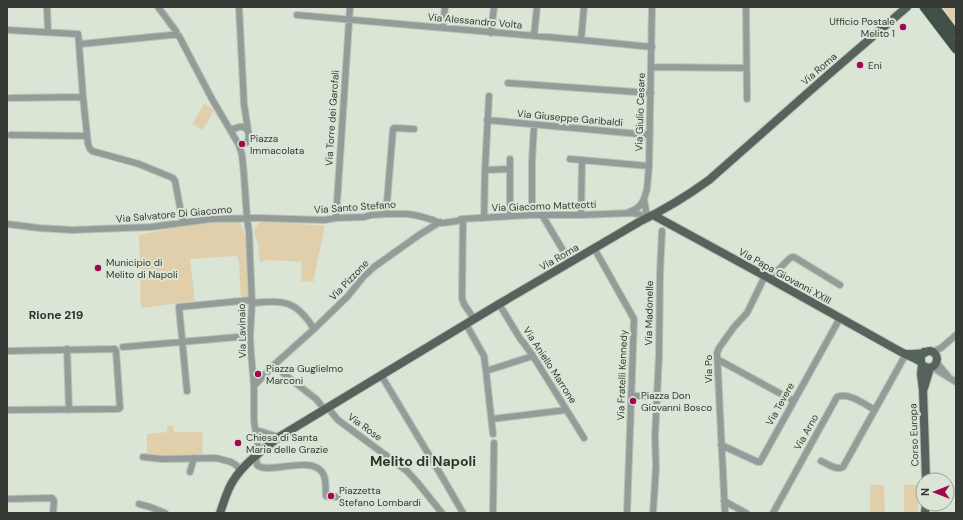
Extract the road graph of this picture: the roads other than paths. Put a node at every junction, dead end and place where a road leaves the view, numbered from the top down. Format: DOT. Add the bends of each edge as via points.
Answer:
graph roads {
  1 [pos="47,7"];
  2 [pos="158,7"];
  3 [pos="239,7"];
  4 [pos="350,7"];
  5 [pos="444,7"];
  6 [pos="494,7"];
  7 [pos="537,7"];
  8 [pos="584,7"];
  9 [pos="652,7"];
  10 [pos="746,7"];
  11 [pos="907,7"];
  12 [pos="924,7"];
  13 [pos="934,10"];
  14 [pos="297,15"];
  15 [pos="349,19"];
  16 [pos="442,28"];
  17 [pos="7,30"];
  18 [pos="48,32"];
  19 [pos="491,33"];
  20 [pos="175,34"];
  21 [pos="956,35"];
  22 [pos="534,36"];
  23 [pos="582,40"];
  24 [pos="79,44"];
  25 [pos="652,48"];
  26 [pos="956,49"];
  27 [pos="652,67"];
  28 [pos="746,68"];
  29 [pos="508,83"];
  30 [pos="651,93"];
  31 [pos="489,96"];
  32 [pos="83,97"];
  33 [pos="10,98"];
  34 [pos="746,99"];
  35 [pos="487,120"];
  36 [pos="534,125"];
  37 [pos="246,127"];
  38 [pos="414,129"];
  39 [pos="233,131"];
  40 [pos="11,135"];
  41 [pos="650,135"];
  42 [pos="87,136"];
  43 [pos="246,144"];
  44 [pos="239,145"];
  45 [pos="510,159"];
  46 [pos="570,159"];
  47 [pos="582,160"];
  48 [pos="243,161"];
  49 [pos="649,166"];
  50 [pos="510,169"];
  51 [pos="485,170"];
  52 [pos="644,199"];
  53 [pos="386,214"];
  54 [pos="626,214"];
  55 [pos="532,215"];
  56 [pos="542,215"];
  57 [pos="581,215"];
  58 [pos="510,216"];
  59 [pos="651,216"];
  60 [pos="246,218"];
  61 [pos="258,218"];
  62 [pos="336,218"];
  63 [pos="484,218"];
  64 [pos="639,218"];
  65 [pos="464,219"];
  66 [pos="183,223"];
  67 [pos="439,223"];
  68 [pos="7,224"];
  69 [pos="662,230"];
  70 [pos="249,232"];
  71 [pos="594,248"];
  72 [pos="570,262"];
  73 [pos="767,277"];
  74 [pos="840,285"];
  75 [pos="252,301"];
  76 [pos="499,304"];
  77 [pos="840,318"];
  78 [pos="474,319"];
  79 [pos="466,324"];
  80 [pos="314,329"];
  81 [pos="956,335"];
  82 [pos="250,336"];
  83 [pos="183,342"];
  84 [pos="123,347"];
  85 [pos="941,348"];
  86 [pos="67,349"];
  87 [pos="7,351"];
  88 [pos="928,352"];
  89 [pos="906,354"];
  90 [pos="533,356"];
  91 [pos="717,359"];
  92 [pos="921,363"];
  93 [pos="275,364"];
  94 [pos="934,364"];
  95 [pos="486,371"];
  96 [pos="381,375"];
  97 [pos="954,381"];
  98 [pos="254,386"];
  99 [pos="187,390"];
  100 [pos="923,390"];
  101 [pos="632,396"];
  102 [pos="657,396"];
  103 [pos="794,401"];
  104 [pos="325,406"];
  105 [pos="7,410"];
  106 [pos="69,410"];
  107 [pos="566,410"];
  108 [pos="875,410"];
  109 [pos="492,419"];
  110 [pos="256,430"];
  111 [pos="493,434"];
  112 [pos="279,437"];
  113 [pos="584,438"];
  114 [pos="494,443"];
  115 [pos="721,445"];
  116 [pos="257,455"];
  117 [pos="143,457"];
  118 [pos="194,458"];
  119 [pos="822,461"];
  120 [pos="241,471"];
  121 [pos="190,472"];
  122 [pos="926,472"];
  123 [pos="337,497"];
  124 [pos="7,499"];
  125 [pos="724,501"];
  126 [pos="139,504"];
  127 [pos="53,513"];
  128 [pos="165,513"];
  129 [pos="220,513"];
  130 [pos="442,513"];
  131 [pos="463,513"];
  132 [pos="493,513"];
  133 [pos="627,513"];
  134 [pos="653,513"];
  135 [pos="725,513"];
  136 [pos="746,513"];
  137 [pos="773,513"];
  1 -- 18 [label="street"];
  2 -- 20 [label="street"];
  3 -- 37 [label="street"];
  4 -- 15 [label="street, Via Torre dei Garofali"];
  5 -- 16 [label="street"];
  6 -- 19 [label="street"];
  7 -- 22 [label="street"];
  8 -- 23 [label="street"];
  9 -- 25 [label="street, Via Giulio Cesare"];
  10 -- 28 [label="street"];
  11 -- 59 [label="main road, Via Roma" via="709,180"];
  12 -- 13 [label="highway"];
  13 -- 21 [label="highway"];
  13 -- 26 [label="highway"];
  14 -- 15 [label="street, Via Alessandro Volta"];
  15 -- 16 [label="street, Via Alessandro Volta"];
  15 -- 62 [label="street, Via Torre dei Garofali"];
  16 -- 19 [label="street, Via Alessandro Volta"];
  17 -- 18 [label="street"];
  18 -- 24 [label="street" via="77,34"];
  19 -- 22 [label="street, Via Alessandro Volta"];
  20 -- 24 [label="street"];
  20 -- 39 [label="street"];
  22 -- 23 [label="street, Via Alessandro Volta"];
  23 -- 25 [label="street, Via Alessandro Volta"];
  24 -- 32 [label="street"];
  25 -- 27 [label="street, Via Giulio Cesare"];
  27 -- 28 [label="street"];
  27 -- 30 [label="street, Via Giulio Cesare"];
  28 -- 34 [label="street"];
  29 -- 30 [label="street"];
  30 -- 41 [label="street, Via Giulio Cesare"];
  31 -- 35 [label="street"];
  32 -- 33 [label="street"];
  32 -- 42 [label="street"];
  35 -- 36 [label="street, Via Giuseppe Garibaldi"];
  35 -- 51 [label="street"];
  36 -- 41 [label="street, Via Giuseppe Garibaldi"];
  36 -- 55 [label="street"];
  37 -- 39 [label="street" via="237,127"];
  37 -- 43 [label="street" via="249,136"];
  38 -- 53 [label="street" via="392,129"];
  39 -- 44 [label="street"];
  40 -- 42 [label="street"];
  41 -- 49 [label="street, Via Giulio Cesare"];
  42 -- 66 [label="street" via="92,151 139,164 172,178 175,181"];
  43 -- 44 [label="street"];
  43 -- 48 [label="street"];
  44 -- 48 [label="street"];
  45 -- 50 [label="street"];
  46 -- 47 [label="street"];
  47 -- 49 [label="street"];
  47 -- 57 [label="street"];
  48 -- 60 [label="street, Via Lavinaio"];
  49 -- 52 [label="street, Via Giulio Cesare"];
  50 -- 51 [label="street"];
  50 -- 58 [label="street"];
  51 -- 63 [label="street"];
  52 -- 54 [label="street" via="636,209"];
  52 -- 59 [label="street, Via Giulio Cesare" via="646,211"];
  53 -- 62 [label="street, Via Santo Stefano"];
  53 -- 67 [label="street, Via Santo Stefano" via="408,214"];
  54 -- 57 [label="street, Via Giacomo Matteotti"];
  54 -- 64 [label="street, Via Giacomo Matteotti"];
  55 -- 56 [label="street, Via Giacomo Matteotti"];
  55 -- 58 [label="street, Via Giacomo Matteotti"];
  56 -- 57 [label="street, Via Giacomo Matteotti"];
  56 -- 72 [label="street"];
  58 -- 63 [label="street, Via Giacomo Matteotti"];
  59 -- 64 [label="main road, Via Roma"];
  59 -- 73 [label="main road, Via Papa Giovanni XXIII"];
  60 -- 61 [label="street, Via Santo Stefano"];
  60 -- 66 [label="street, Via Salvatore Di Giacomo"];
  60 -- 70 [label="street, Via Lavinaio"];
  61 -- 62 [label="street, Via Santo Stefano"];
  61 -- 70 [label="street"];
  63 -- 65 [label="street, Via Giacomo Matteotti"];
  64 -- 71 [label="main road, Via Roma"];
  65 -- 67 [label="street, Via Giacomo Matteotti"];
  65 -- 78 [label="street" via="462,298"];
  66 -- 68 [label="street, Via Salvatore Di Giacomo" via="72,230"];
  67 -- 80 [label="street, Via Pizzone" via="374,267"];
  69 -- 102 [label="street, Via Madonelle"];
  70 -- 75 [label="street, Via Lavinaio"];
  71 -- 72 [label="main road, Via Roma"];
  71 -- 101 [label="street, Via Fratelli Kennedy" via="634,317"];
  72 -- 76 [label="main road, Via Roma"];
  73 -- 74 [label="street" via="794,257"];
  73 -- 77 [label="main road, Via Papa Giovanni XXIII"];
  73 -- 91 [label="street, Via Po" via="748,313 736,324 719,348"];
  75 -- 80 [label="street" via="275,301 294,306 302,312"];
  75 -- 82 [label="street, Via Lavinaio"];
  75 -- 83 [label="street" via="179,308"];
  76 -- 78 [label="main road, Via Roma"];
  76 -- 90 [label="street, Via Aniello Marrone"];
  77 -- 89 [label="main road, Via Papa Giovanni XXIII"];
  77 -- 103 [label="street, Via Tevere"];
  78 -- 79 [label="main road, Via Roma"];
  79 -- 95 [label="street" via="484,356"];
  79 -- 96 [label="main road, Via Roma"];
  80 -- 93 [label="street, Via Pizzone"];
  81 -- 85 [label="street, Corso Europa"];
  82 -- 83 [label="street"];
  82 -- 98 [label="street, Via Lavinaio"];
  83 -- 84 [label="street"];
  83 -- 99 [label="street"];
  85 -- 88 [label="street, Corso Europa"];
  85 -- 94 [label="street, Corso Europa"];
  86 -- 87 [label="street"];
  86 -- 106 [label="street"];
  86 -- 106 [label="street" via="115,349 119,409"];
  88 -- 89 [label="main road"];
  88 -- 92 [label="main road" via="921,357"];
  88 -- 94 [label="main road" via="935,353"];
  89 -- 92 [label="main road, Via Papa Giovanni XXIII"];
  89 -- 108 [label="street"];
  90 -- 95 [label="street"];
  90 -- 107 [label="street, Via Aniello Marrone"];
  91 -- 103 [label="street"];
  91 -- 115 [label="street, Via Po"];
  92 -- 94 [label="main road" via="926,367"];
  92 -- 100 [label="main road, Corso Europa"];
  93 -- 98 [label="street"];
  93 -- 104 [label="street, Via Rose"];
  94 -- 97 [label="street"];
  94 -- 100 [label="main road, Corso Europa"];
  95 -- 109 [label="street"];
  96 -- 104 [label="main road, Via Roma"];
  96 -- 131 [label="street"];
  98 -- 110 [label="street, Via Lavinaio"];
  100 -- 122 [label="main road, Corso Europa"];
  101 -- 102 [label="street"];
  101 -- 133 [label="street, Via Fratelli Kennedy"];
  102 -- 134 [label="street, Via Madonelle"];
  103 -- 115 [label="street, Via Tevere" via="760,462"];
  104 -- 112 [label="main road, Via Roma"];
  104 -- 130 [label="street, Via Rose" via="338,420 407,471"];
  105 -- 106 [label="street"];
  107 -- 109 [label="street"];
  107 -- 113 [label="street, Via Aniello Marrone"];
  108 -- 119 [label="street" via="842,468 838,469"];
  108 -- 137 [label="street, Via Arno" via="848,396 837,398"];
  109 -- 111 [label="street"];
  110 -- 112 [label="street"];
  110 -- 116 [label="street, Via Lavinaio"];
  112 -- 116 [label="main road, Via Roma"];
  114 -- 132 [label="street"];
  115 -- 125 [label="street, Via Po"];
  116 -- 120 [label="main road, Via Roma"];
  116 -- 123 [label="street" via="257,465 261,467 300,465 318,468 325,476 326,496"];
  117 -- 118 [label="street"];
  118 -- 120 [label="street" via="225,460 236,465"];
  118 -- 121 [label="street"];
  120 -- 129 [label="main road, Via Roma" via="231,485"];
  124 -- 127 [label="street" via="53,499"];
  125 -- 135 [label="street, Via Po"];
  125 -- 136 [label="street"];
  126 -- 128 [label="street"];
}
